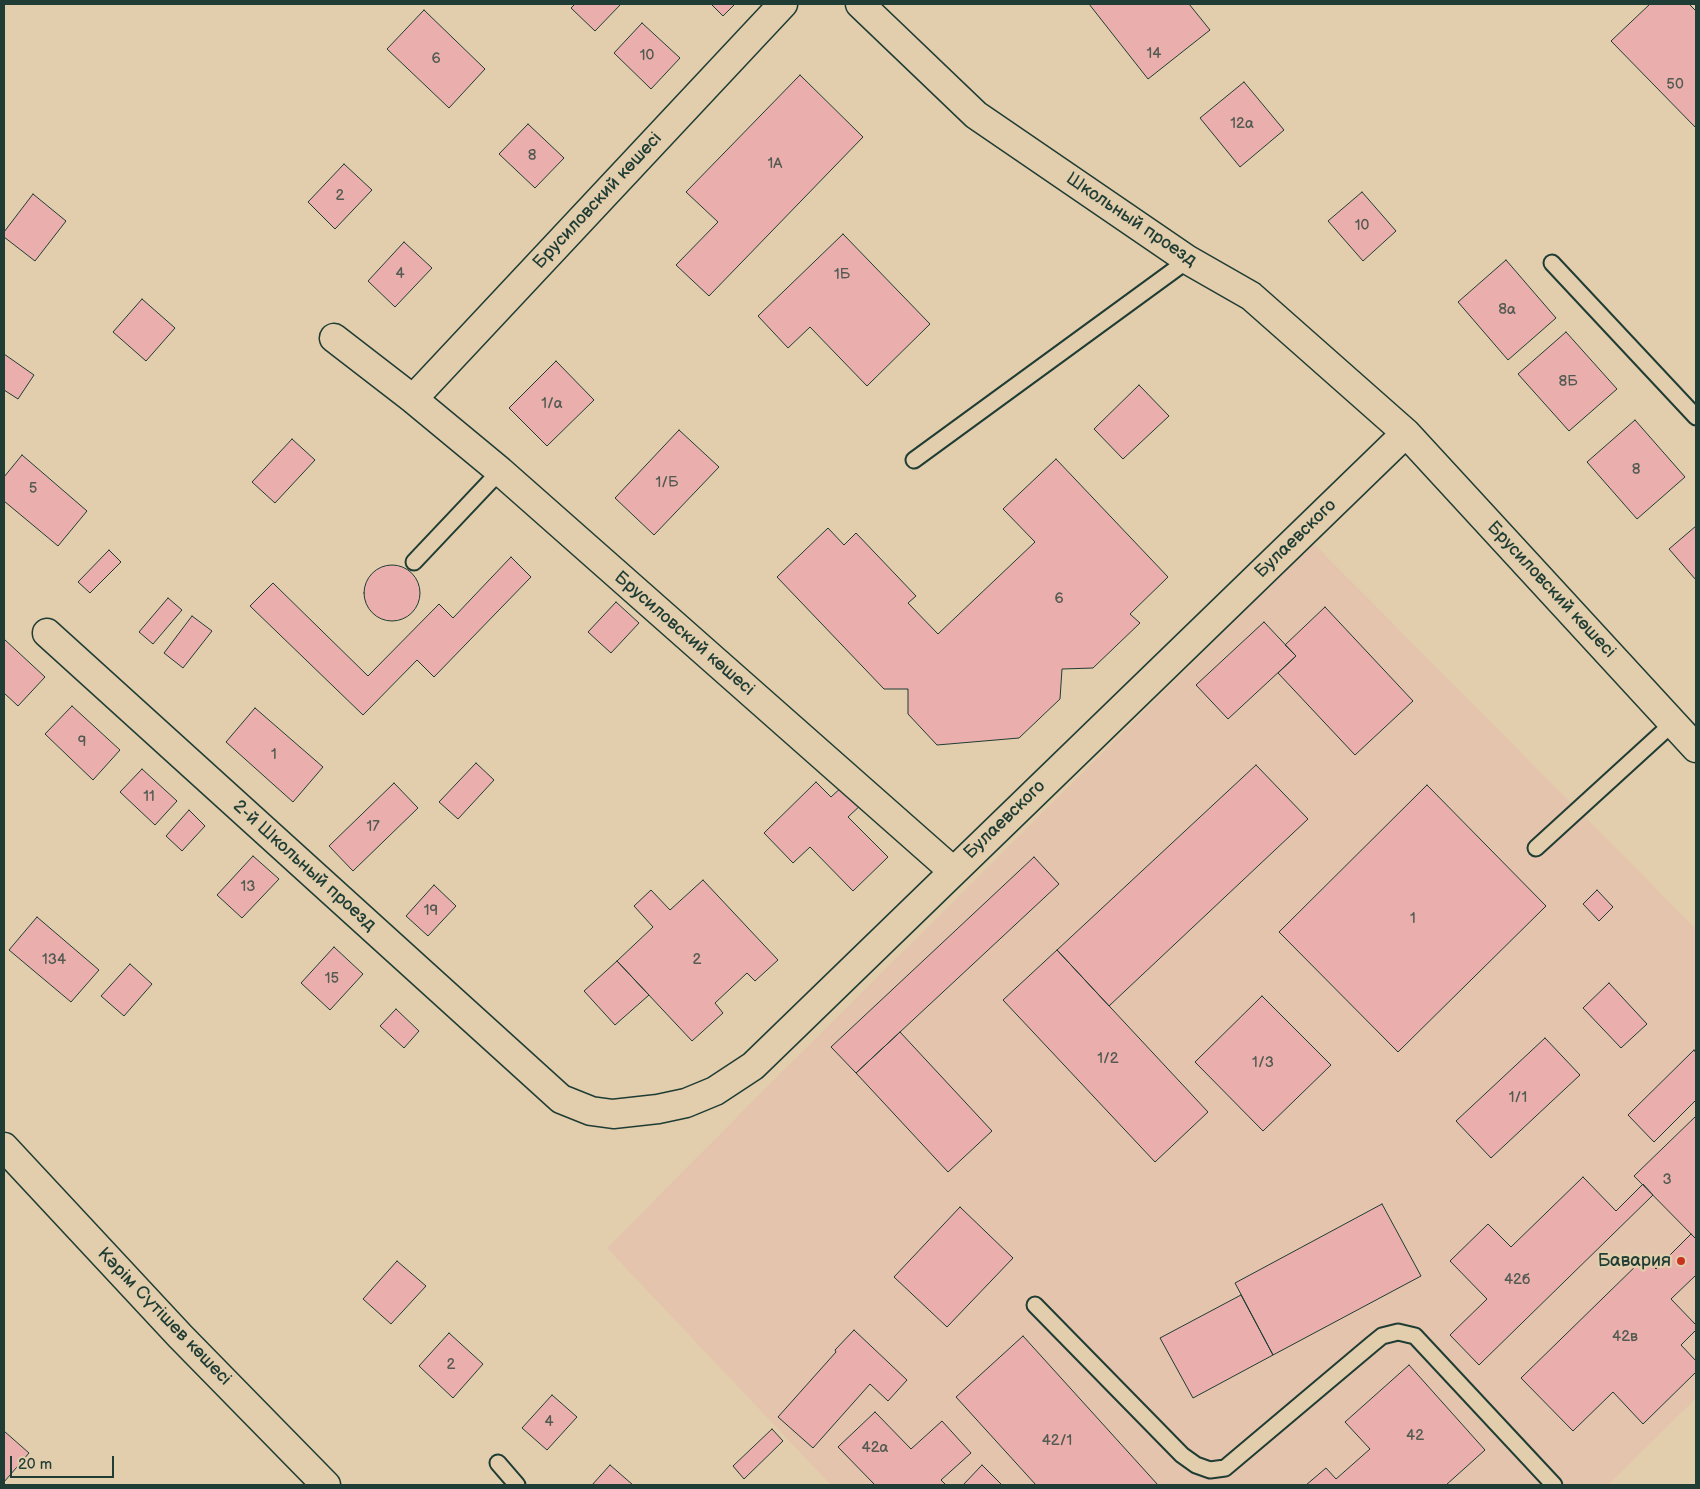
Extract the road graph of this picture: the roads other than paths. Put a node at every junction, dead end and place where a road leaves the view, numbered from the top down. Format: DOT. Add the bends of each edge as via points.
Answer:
graph roads {
  1 [pos="783,4"];
  2 [pos="860,4"];
  3 [pos="1188,260"];
  4 [pos="1552,263"];
  5 [pos="334,338"];
  6 [pos="413,399"];
  7 [pos="1696,417"];
  8 [pos="1406,433"];
  9 [pos="914,460"];
  10 [pos="500,471"];
  11 [pos="414,562"];
  12 [pos="47,633"];
  13 [pos="1673,724"];
  14 [pos="1696,748"];
  15 [pos="1536,848"];
  16 [pos="953,871"];
  17 [pos="561,1099"];
  18 [pos="4,1147"];
  19 [pos="1035,1305"];
  20 [pos="498,1463"];
  21 [pos="326,1485"];
  22 [pos="516,1485"];
  23 [pos="1554,1485"];
  1 -- 6 [label="street, Брусиловский көшесі"];
  2 -- 3 [label="street, Школьный проезд" via="976,115"];
  3 -- 8 [label="street, Школьный проезд" via="1251,296"];
  3 -- 9 [label="lane"];
  4 -- 7 [label="lane"];
  5 -- 6 [label="street, Брусиловский көшесі"];
  6 -- 10 [label="street, Брусиловский көшесі"];
  8 -- 13 [label="street, Брусиловский көшесі"];
  8 -- 16 [label="street, Булаевского"];
  10 -- 11 [label="lane"];
  10 -- 16 [label="street, Брусиловский көшесі"];
  12 -- 17 [label="street, 2-й Школьный проезд"];
  13 -- 14 [label="street, Брусиловский көшесі"];
  13 -- 15 [label="lane"];
  16 -- 17 [label="street, Булаевского" via="753,1066 715,1091 686,1103 613,1114 592,1111"];
  18 -- 21 [label="street, Кәрім Сүтішев көшесі" via="180,1336"];
  19 -- 23 [label="lane" via="1182,1455 1210,1470 1225,1468 1382,1336 1398,1332 1415,1336"];
  20 -- 22 [label="lane"];
}
